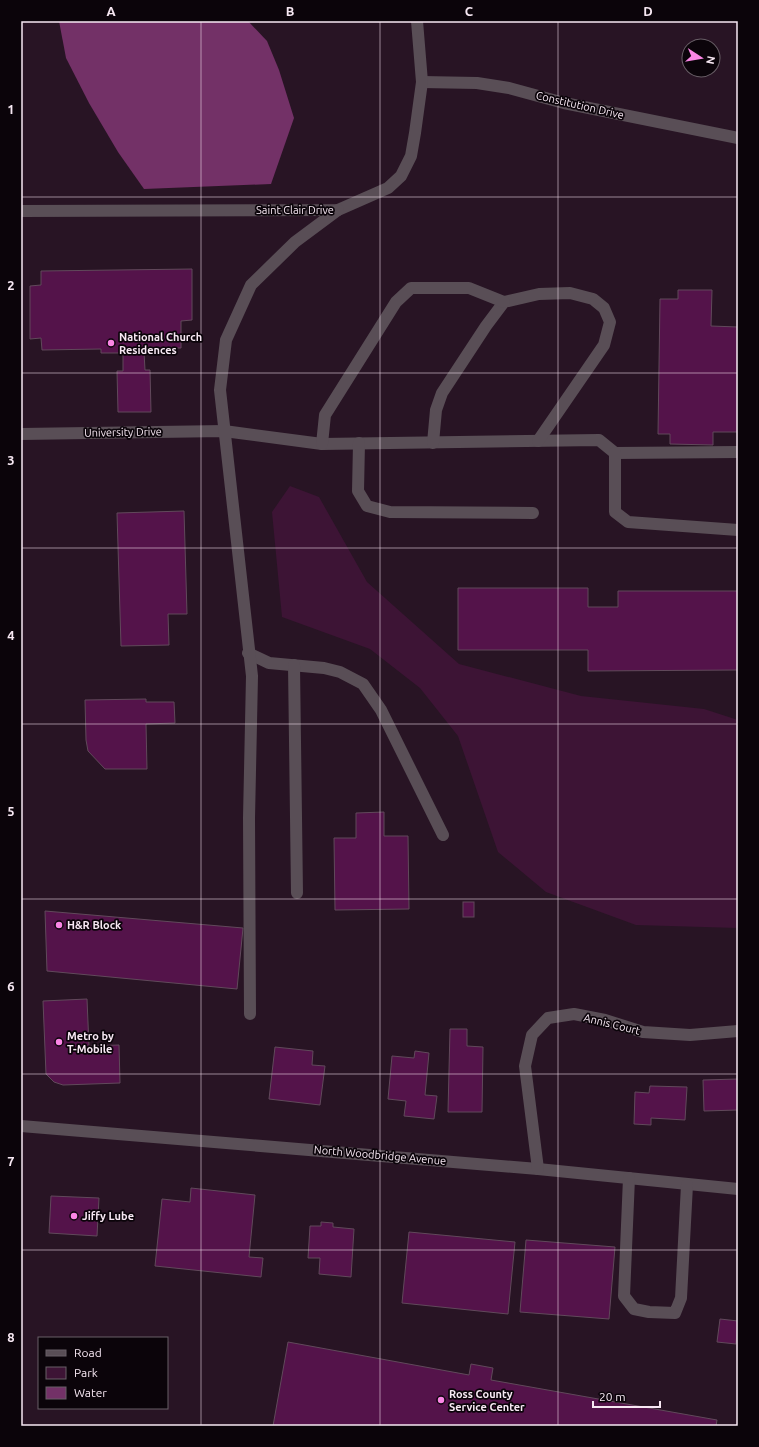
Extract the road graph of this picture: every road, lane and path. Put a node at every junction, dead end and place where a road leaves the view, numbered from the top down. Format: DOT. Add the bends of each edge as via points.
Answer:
graph roads {
  1 [pos="417,21"];
  2 [pos="422,82"];
  3 [pos="738,138"];
  4 [pos="338,210"];
  5 [pos="21,211"];
  6 [pos="504,302"];
  7 [pos="224,431"];
  8 [pos="21,434"];
  9 [pos="538,441"];
  10 [pos="433,442"];
  11 [pos="359,443"];
  12 [pos="322,444"];
  13 [pos="738,452"];
  14 [pos="615,453"];
  15 [pos="533,513"];
  16 [pos="738,530"];
  17 [pos="248,653"];
  18 [pos="294,665"];
  19 [pos="444,835"];
  20 [pos="297,893"];
  21 [pos="250,1014"];
  22 [pos="738,1031"];
  23 [pos="21,1126"];
  24 [pos="538,1168"];
  25 [pos="629,1178"];
  26 [pos="687,1185"];
  27 [pos="738,1189"];
  1 -- 2 [label="street, Saint Clair Drive"];
  2 -- 3 [label="street, Constitution Drive" via="477,83 509,88 564,103"];
  2 -- 4 [label="street, Saint Clair Drive" via="411,156 401,176 388,188"];
  4 -- 5 [label="street, Saint Clair Drive"];
  4 -- 7 [label="street" via="295,242 251,285 226,340 220,390"];
  6 -- 9 [label="street" via="539,294 570,293 593,299 604,308 610,322 604,345"];
  6 -- 10 [label="street" via="442,394 436,410"];
  6 -- 12 [label="street" via="469,288 411,288 396,302 325,415"];
  7 -- 8 [label="street, University Drive"];
  7 -- 12 [label="street, University Drive"];
  7 -- 17 [label="street"];
  9 -- 10 [label="street, University Drive"];
  9 -- 14 [label="street, University Drive" via="599,440"];
  10 -- 11 [label="street, University Drive"];
  11 -- 12 [label="street, University Drive"];
  11 -- 15 [label="street" via="358,491 366,506 390,512"];
  13 -- 14 [label="street"];
  14 -- 16 [label="street" via="615,512 628,522"];
  17 -- 18 [label="street" via="269,663"];
  17 -- 21 [label="street" via="252,676 249,818"];
  18 -- 19 [label="street" via="340,672 363,684 381,710"];
  18 -- 20 [label="street"];
  22 -- 24 [label="street, Annis Court" via="690,1035 643,1032 605,1020 574,1014 548,1018 532,1035 525,1066"];
  23 -- 24 [label="street, North Woodbridge Avenue"];
  24 -- 25 [label="street, North Woodbridge Avenue"];
  25 -- 26 [label="street, North Woodbridge Avenue"];
  25 -- 26 [label="street" via="624,1296 634,1309 649,1312 675,1313 681,1298"];
  26 -- 27 [label="street, North Woodbridge Avenue"];
}
